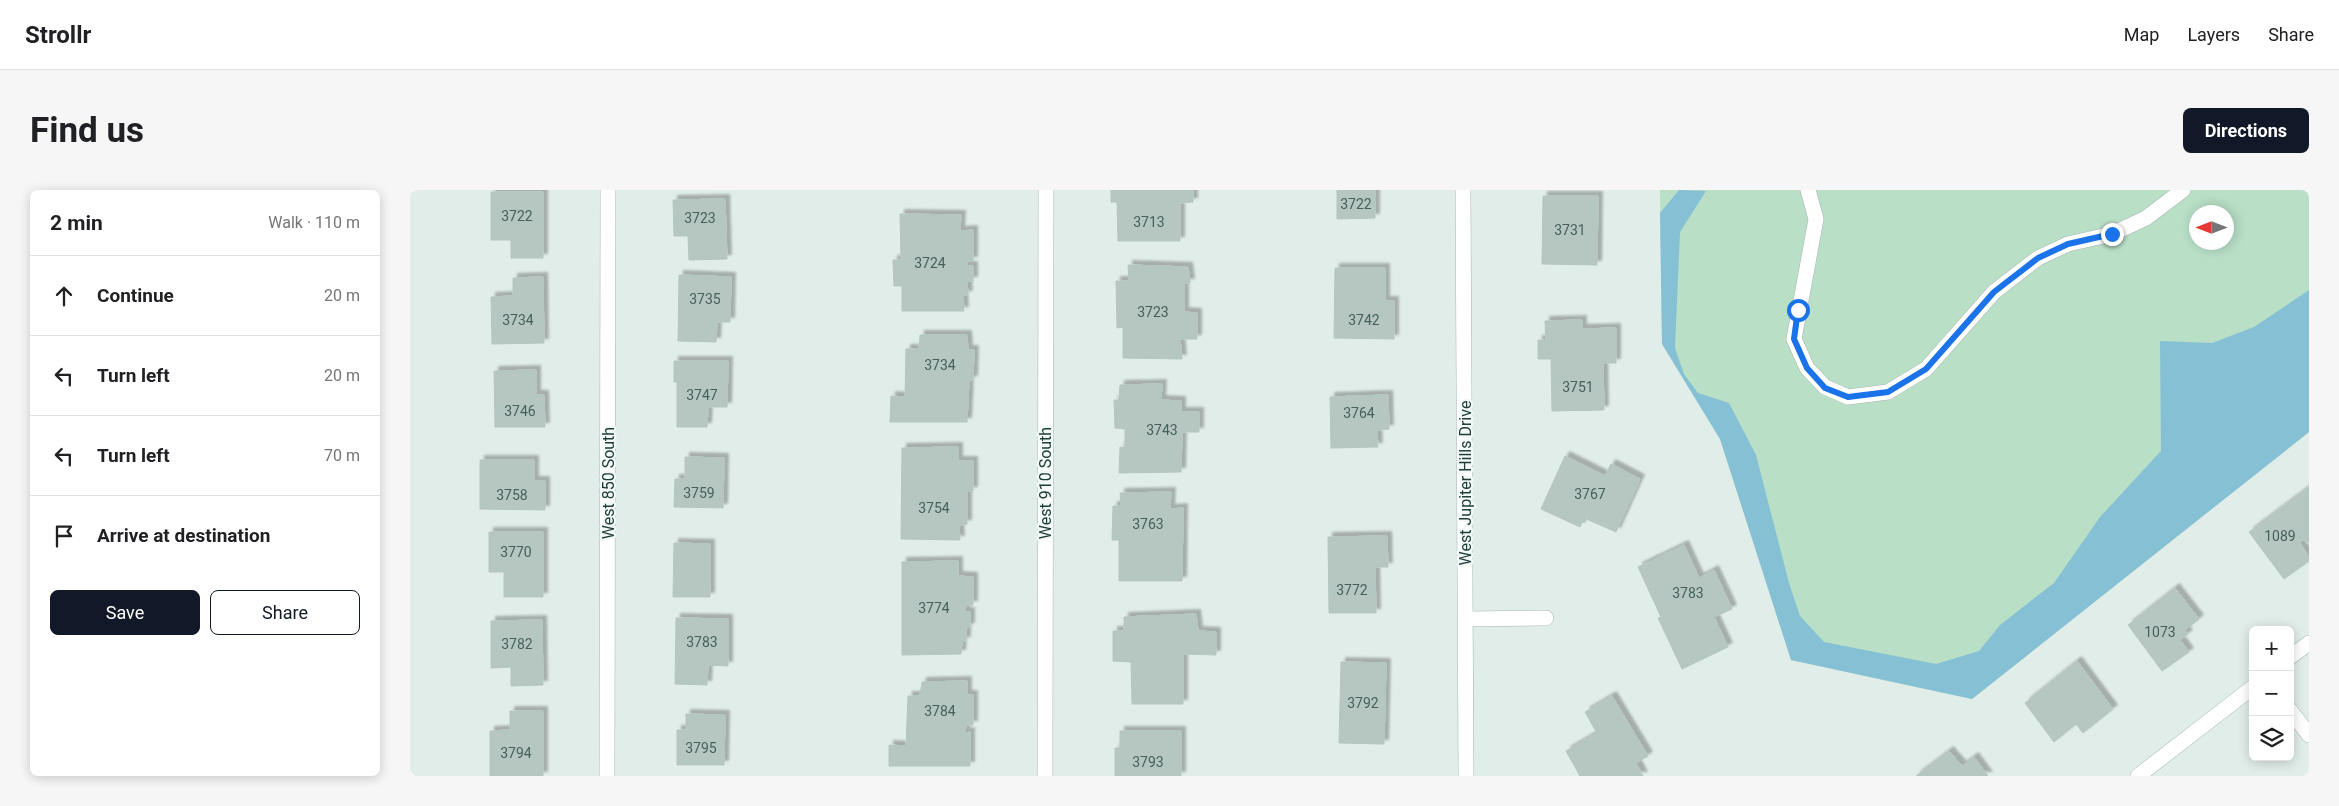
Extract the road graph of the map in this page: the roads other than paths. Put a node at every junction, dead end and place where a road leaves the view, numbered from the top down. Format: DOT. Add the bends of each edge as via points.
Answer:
graph roads {
  1 [pos="608,190"];
  2 [pos="1046,190"];
  3 [pos="1463,190"];
  4 [pos="1808,190"];
  5 [pos="2183,190"];
  6 [pos="1546,618"];
  7 [pos="1466,620"];
  8 [pos="2309,643"];
  9 [pos="2294,654"];
  10 [pos="2249,690"];
  11 [pos="2294,715"];
  12 [pos="2309,735"];
  13 [pos="607,776"];
  14 [pos="1045,776"];
  15 [pos="1466,776"];
  16 [pos="2138,776"];
  1 -- 13 [label="street, West 850 South"];
  2 -- 14 [label="street, West 910 South"];
  3 -- 7 [label="street, West Jupiter Hills Drive"];
  4 -- 5 [label="street" via="1816,220 1794,339 1807,368 1825,388 1848,397 1888,392 1926,369 1994,292 2038,258 2068,244 2121,230 2146,218"];
  6 -- 7 [label="street"];
  7 -- 15 [label="street, West Jupiter Hills Drive"];
  8 -- 9 [label="street"];
  10 -- 16 [label="street"];
  11 -- 12 [label="street"];
}
